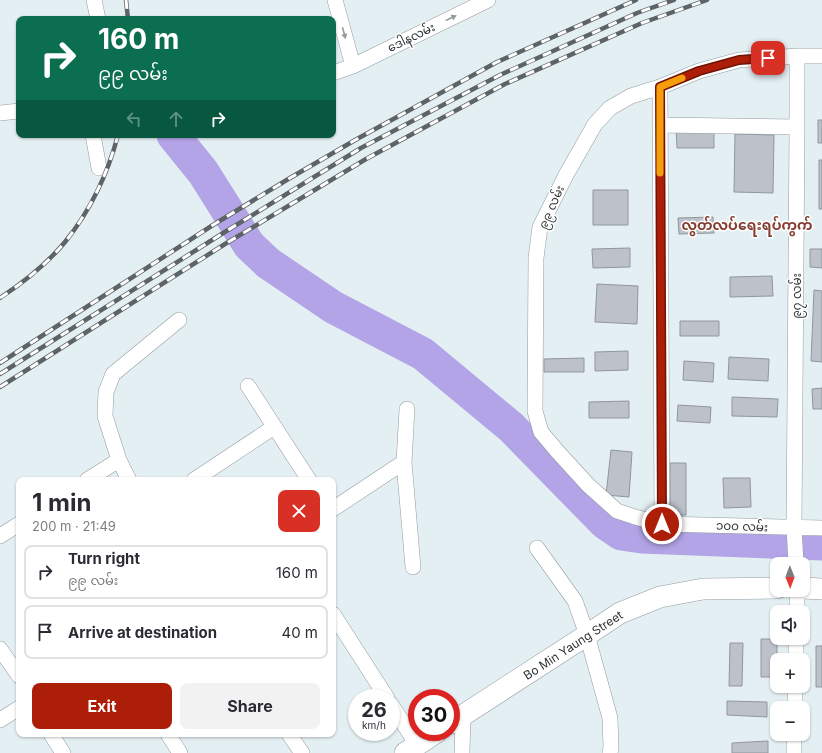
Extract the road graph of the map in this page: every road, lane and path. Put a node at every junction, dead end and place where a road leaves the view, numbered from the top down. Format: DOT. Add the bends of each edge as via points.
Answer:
graph roads {
  1 [pos="94,0"];
  2 [pos="335,0"];
  3 [pos="488,0"];
  4 [pos="473,3"];
  5 [pos="97,16"];
  6 [pos="797,56"];
  7 [pos="822,56"];
  8 [pos="353,66"];
  9 [pos="336,72"];
  10 [pos="660,87"];
  11 [pos="16,111"];
  12 [pos="0,113"];
  13 [pos="660,125"];
  14 [pos="797,127"];
  15 [pos="94,138"];
  16 [pos="99,168"];
  17 [pos="179,320"];
  18 [pos="248,386"];
  19 [pos="407,409"];
  20 [pos="274,427"];
  21 [pos="119,460"];
  22 [pos="404,462"];
  23 [pos="92,477"];
  24 [pos="128,477"];
  25 [pos="199,477"];
  26 [pos="307,477"];
  27 [pos="336,507"];
  28 [pos="662,524"];
  29 [pos="16,526"];
  30 [pos="822,528"];
  31 [pos="794,532"];
  32 [pos="0,536"];
  33 [pos="537,548"];
  34 [pos="796,557"];
  35 [pos="413,568"];
  36 [pos="770,588"];
  37 [pos="810,588"];
  38 [pos="822,589"];
  39 [pos="336,619"];
  40 [pos="588,635"];
  41 [pos="0,649"];
  42 [pos="16,672"];
  43 [pos="381,689"];
  44 [pos="16,710"];
  45 [pos="460,717"];
  46 [pos="0,720"];
  47 [pos="400,724"];
  48 [pos="53,737"];
  49 [pos="170,737"];
  50 [pos="292,737"];
  51 [pos="460,739"];
  52 [pos="423,741"];
  53 [pos="794,741"];
  54 [pos="411,749"];
  55 [pos="63,753"];
  56 [pos="180,753"];
  57 [pos="302,753"];
  58 [pos="462,753"];
  59 [pos="610,753"];
  60 [pos="794,753"];
  1 -- 5 [label="street"];
  2 -- 8 [label="street, one-way"];
  3 -- 4 [label="street, ဒေါနလမ်း"];
  8 -- 4 [label="street, ဒေါနလမ်း, one-way"];
  6 -- 7 [label="street, ၉၉ လမ်း"];
  6 -- 10 [label="street, ၉၉ လမ်း" via="739,60 699,71"];
  6 -- 14 [label="street, ၉၇ လမ်း"];
  8 -- 9 [label="street, ဒေါနလမ်း"];
  10 -- 13 [label="street"];
  10 -- 28 [label="street, ၉၉ လမ်း" via="631,96 610,108 595,124 540,227 536,258 535,411 541,432 588,485 617,511"];
  11 -- 12 [label="street"];
  13 -- 14 [label="street"];
  13 -- 28 [label="street"];
  14 -- 31 [label="street, ၉၇ လမ်း"];
  15 -- 16 [label="street"];
  17 -- 21 [label="street" via="113,374 106,392 105,416"];
  18 -- 20 [label="street"];
  19 -- 22 [label="street"];
  20 -- 25 [label="street"];
  20 -- 26 [label="street"];
  21 -- 23 [label="street"];
  21 -- 24 [label="street"];
  22 -- 27 [label="street"];
  22 -- 35 [label="street"];
  28 -- 31 [label="street, ၁၀၀ လမ်း"];
  29 -- 32 [label="street"];
  30 -- 31 [label="street, ၁၀၀ လမ်း"];
  31 -- 34 [label="street, ၉၇ လမ်း"];
  33 -- 40 [label="street" via="575,601"];
  36 -- 40 [label="main road, Bo Min Yaung Street" via="703,588 660,597 620,613"];
  37 -- 38 [label="main road"];
  39 -- 43 [label="street"];
  40 -- 45 [label="main road, Bo Min Yaung Street"];
  40 -- 59 [label="street" via="610,718"];
  41 -- 42 [label="street"];
  44 -- 46 [label="street"];
  47 -- 54 [label="street"];
  48 -- 55 [label="street"];
  49 -- 56 [label="street"];
  50 -- 57 [label="street"];
  51 -- 58 [label="street"];
  52 -- 54 [label="main road"];
  53 -- 60 [label="street"];
}
